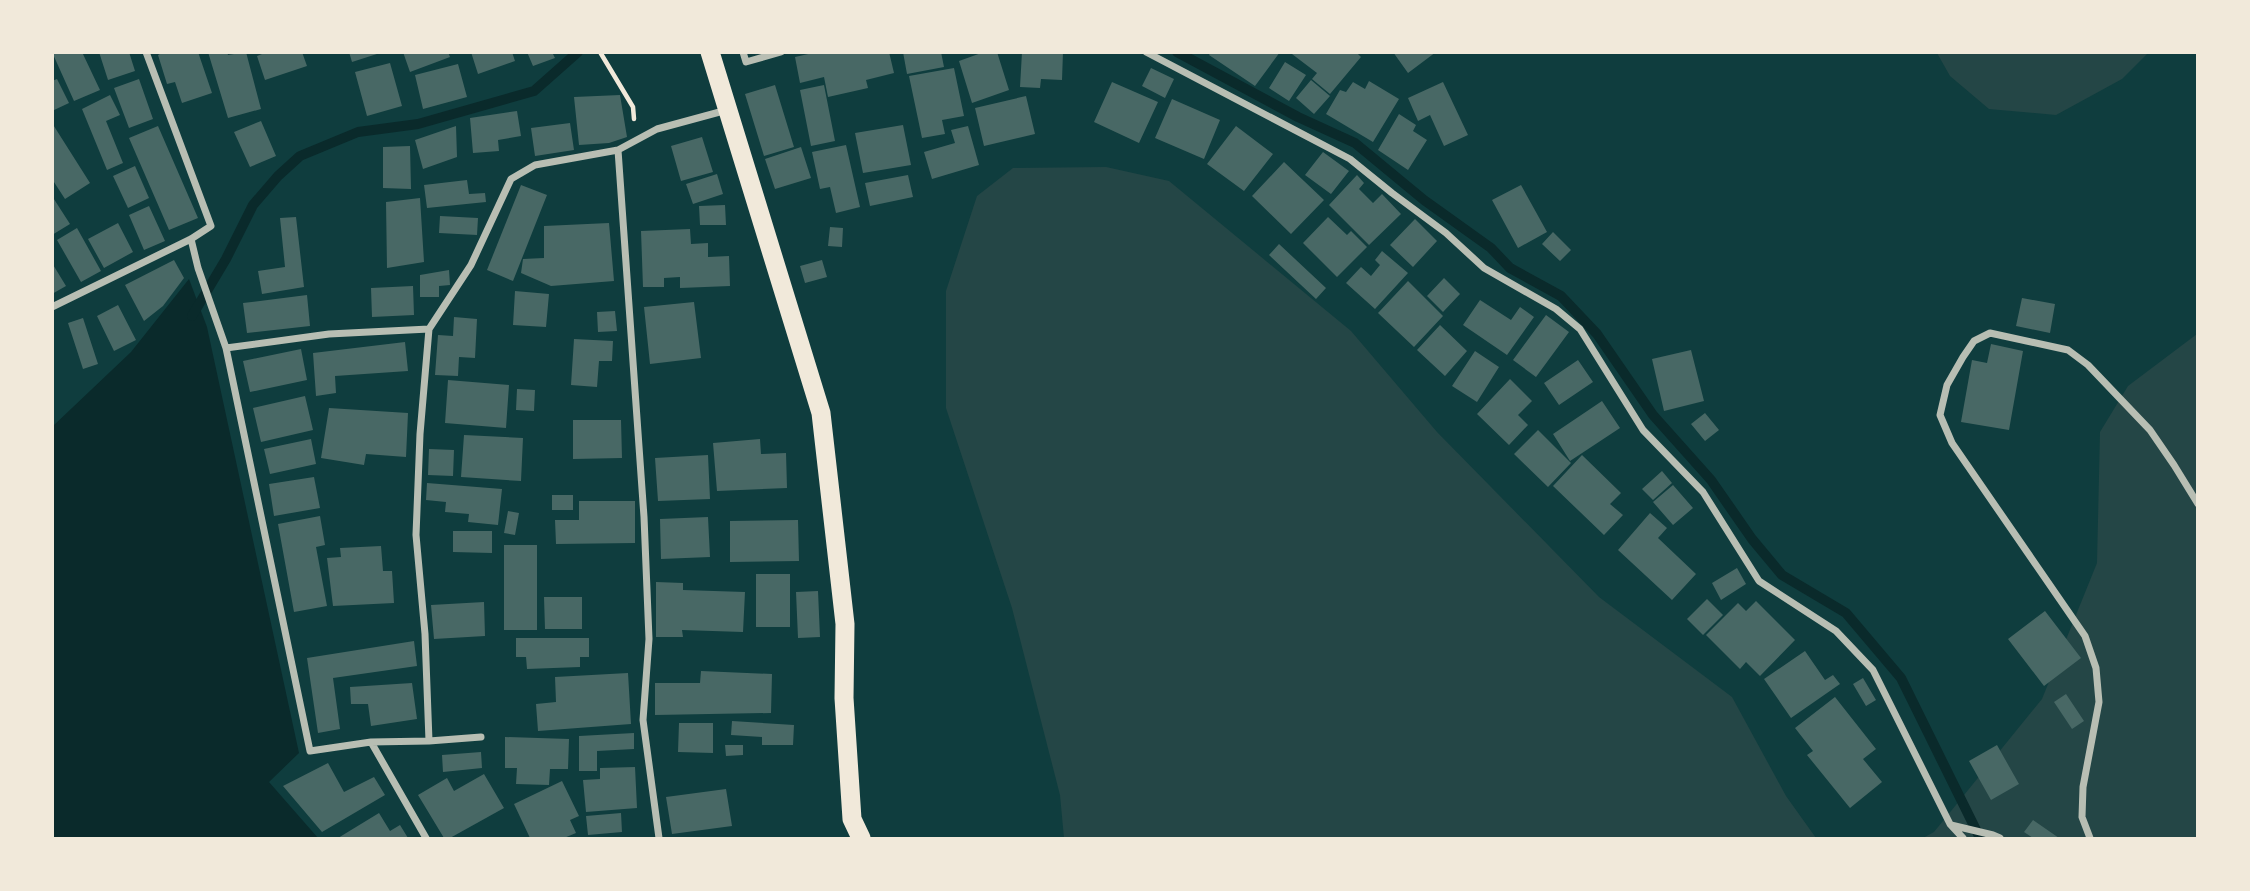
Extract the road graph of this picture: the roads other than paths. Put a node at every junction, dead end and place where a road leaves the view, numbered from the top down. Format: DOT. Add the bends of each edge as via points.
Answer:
graph roads {
  1 [pos="146,52"];
  2 [pos="710,52"];
  3 [pos="743,52"];
  4 [pos="781,52"];
  5 [pos="1146,52"];
  6 [pos="727,110"];
  7 [pos="618,150"];
  8 [pos="191,239"];
  9 [pos="52,307"];
  10 [pos="429,329"];
  11 [pos="226,348"];
  12 [pos="2197,505"];
  13 [pos="481,737"];
  14 [pos="429,741"];
  15 [pos="371,742"];
  16 [pos="1950,824"];
  17 [pos="426,838"];
  18 [pos="659,838"];
  19 [pos="861,838"];
  20 [pos="1963,838"];
  21 [pos="2000,838"];
  22 [pos="2090,838"];
  1 -- 8 [label="street" via="211,226"];
  2 -- 6 [label="highway"];
  3 -- 4 [label="street" via="746,62"];
  5 -- 16 [label="street" via="1350,159 1484,268 1556,309 1580,329 1643,430 1703,492 1759,581 1836,631 1872,670"];
  6 -- 7 [label="street" via="657,129"];
  6 -- 19 [label="highway" via="821,413 845,624 844,698 852,819"];
  7 -- 10 [label="street" via="536,165 511,178 471,265"];
  7 -- 18 [label="street" via="644,517 649,639 643,720"];
  8 -- 9 [label="street"];
  8 -- 11 [label="street"];
  10 -- 11 [label="street" via="329,334"];
  10 -- 14 [label="street" via="416,535"];
  11 -- 15 [label="street" via="310,751"];
  12 -- 22 [label="street" via="2150,430 2068,350 1990,333 1974,341 1962,356 1947,385 1940,415 1952,443 2085,636 2096,668 2099,702 2083,787 2082,817"];
  13 -- 14 [label="street"];
  14 -- 15 [label="street"];
  15 -- 17 [label="street"];
  16 -- 20 [label="street"];
  16 -- 21 [label="street"];
}
